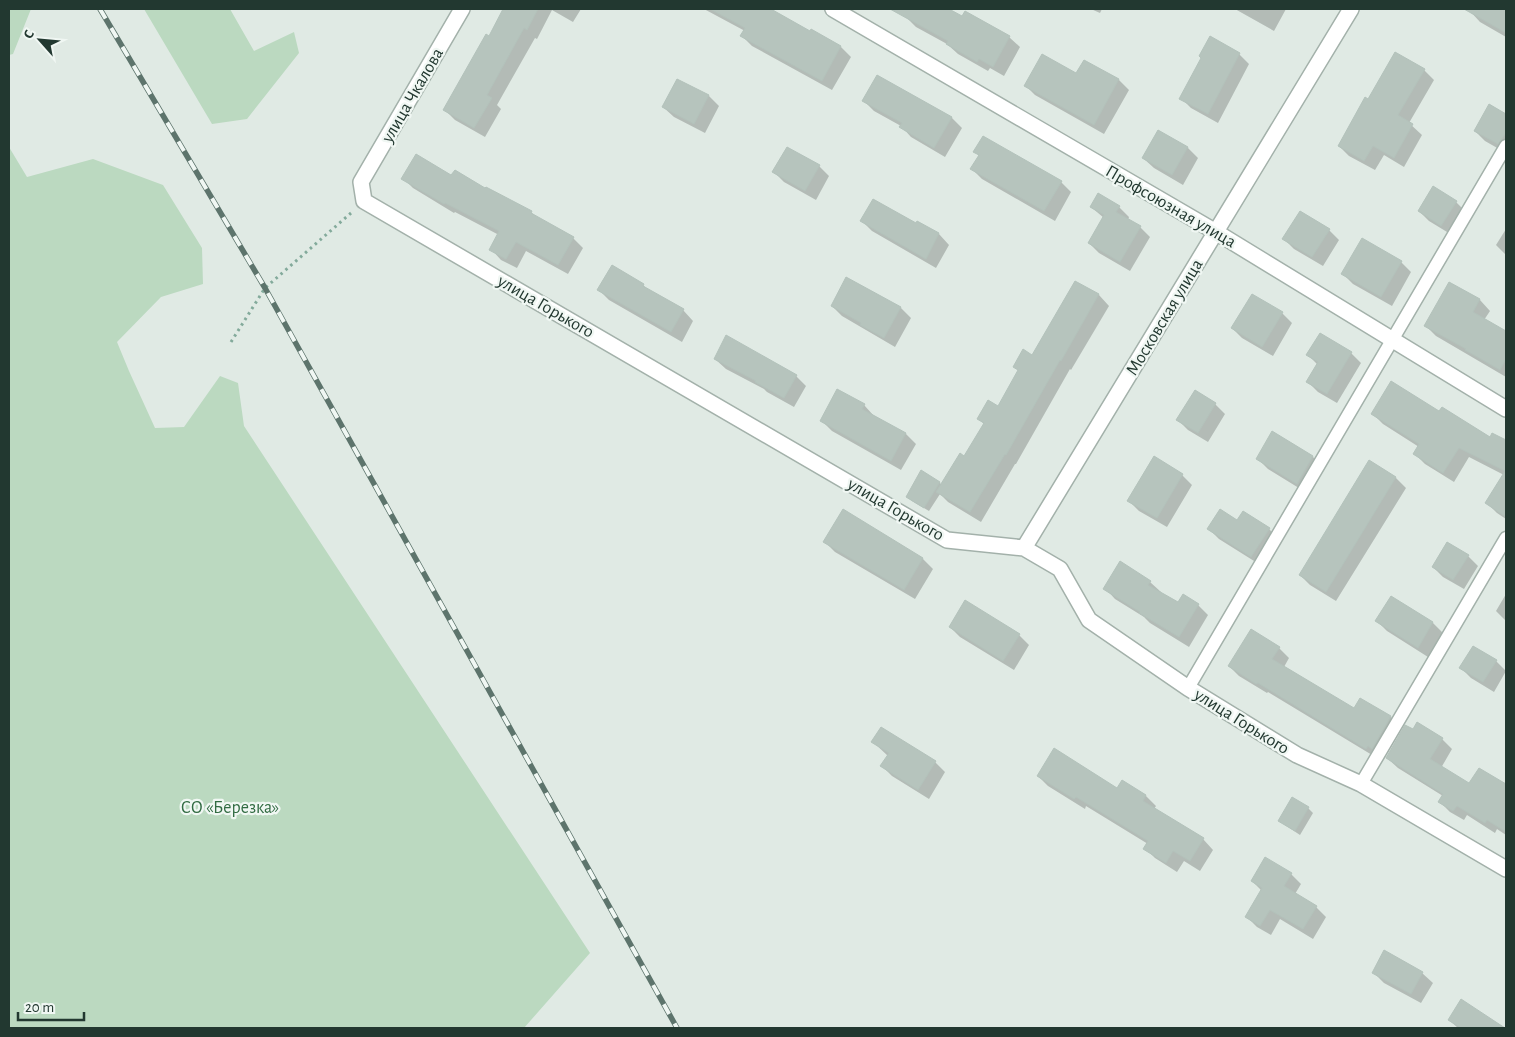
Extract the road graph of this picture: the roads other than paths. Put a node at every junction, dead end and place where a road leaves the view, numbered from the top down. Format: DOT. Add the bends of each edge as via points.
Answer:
graph roads {
  1 [pos="462,9"];
  2 [pos="833,9"];
  3 [pos="1351,9"];
  4 [pos="1506,146"];
  5 [pos="364,201"];
  6 [pos="1216,232"];
  7 [pos="1393,340"];
  8 [pos="1506,409"];
  9 [pos="1506,538"];
  10 [pos="1024,548"];
  11 [pos="1188,688"];
  12 [pos="1361,784"];
  13 [pos="1506,869"];
  1 -- 5 [label="street, улица Чкалова" via="361,182"];
  2 -- 6 [label="street, Профсоюзная улица"];
  3 -- 6 [label="street, Московская улица"];
  4 -- 7 [label="lane"];
  5 -- 10 [label="street, улица Горького" via="947,540"];
  6 -- 7 [label="street, Профсоюзная улица"];
  6 -- 10 [label="street, Московская улица"];
  7 -- 8 [label="street, Профсоюзная улица"];
  7 -- 11 [label="lane"];
  9 -- 12 [label="lane"];
  10 -- 11 [label="street, улица Горького" via="1060,569 1089,620"];
  11 -- 12 [label="street, улица Горького" via="1297,755"];
  12 -- 13 [label="street, улица Горького"];
}
